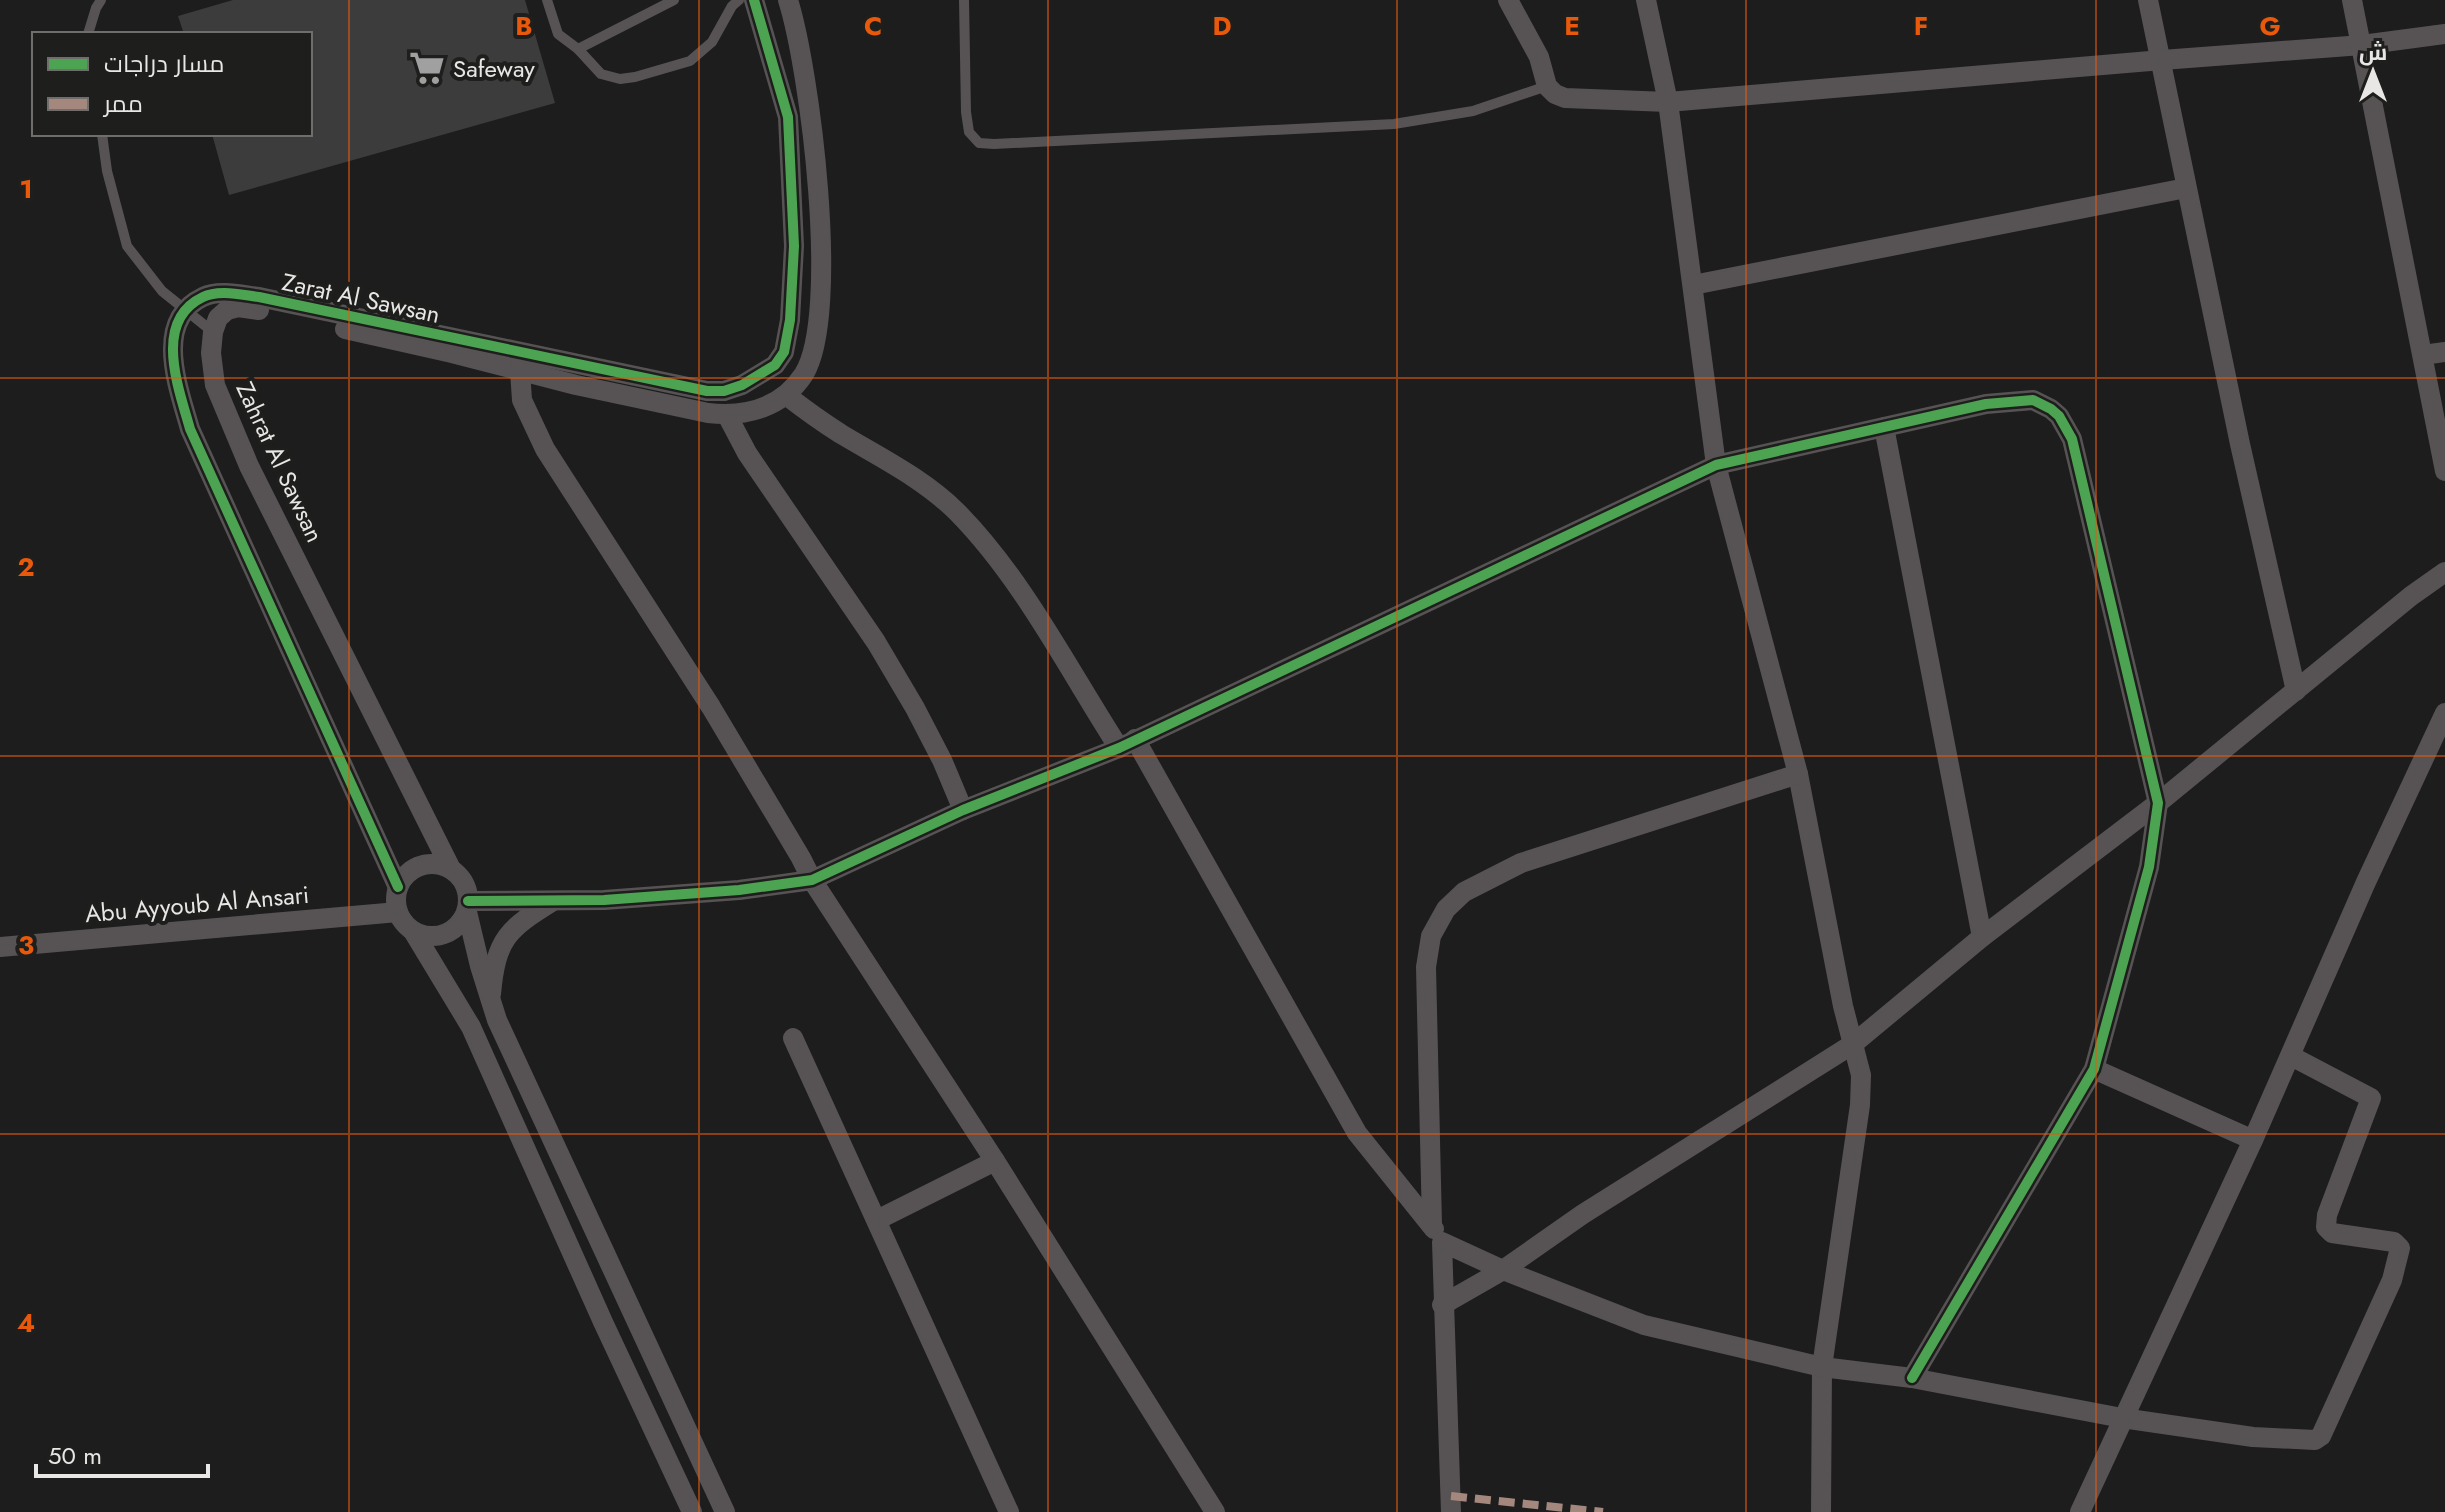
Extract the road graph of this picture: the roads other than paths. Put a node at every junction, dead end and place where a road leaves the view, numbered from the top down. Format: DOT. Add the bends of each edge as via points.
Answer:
graph roads {
  1 [pos="101,0"];
  2 [pos="547,0"];
  3 [pos="674,0"];
  4 [pos="739,0"];
  5 [pos="754,0"];
  6 [pos="788,0"];
  7 [pos="964,0"];
  8 [pos="1508,0"];
  9 [pos="1646,0"];
  10 [pos="2148,0"];
  11 [pos="2352,0"];
  12 [pos="89,32"];
  13 [pos="2445,34"];
  14 [pos="2362,45"];
  15 [pos="578,49"];
  16 [pos="2162,60"];
  17 [pos="1547,86"];
  18 [pos="1668,102"];
  19 [pos="102,136"];
  20 [pos="2186,188"];
  21 [pos="1693,285"];
  22 [pos="185,311"];
  23 [pos="213,332"];
  24 [pos="2445,352"];
  25 [pos="2423,355"];
  26 [pos="522,362"];
  27 [pos="786,395"];
  28 [pos="727,415"];
  29 [pos="1884,427"];
  30 [pos="1716,465"];
  31 [pos="2445,471"];
  32 [pos="2445,572"];
  33 [pos="2296,691"];
  34 [pos="2444,715"];
  35 [pos="1127,743"];
  36 [pos="1798,774"];
  37 [pos="2158,803"];
  38 [pos="963,810"];
  39 [pos="451,869"];
  40 [pos="812,880"];
  41 [pos="398,887"];
  42 [pos="555,900"];
  43 [pos="468,906"];
  44 [pos="398,912"];
  45 [pos="413,931"];
  46 [pos="1982,937"];
  47 [pos="0,947"];
  48 [pos="490,1002"];
  49 [pos="793,1038"];
  50 [pos="1853,1044"];
  51 [pos="2291,1056"];
  52 [pos="2094,1069"];
  53 [pos="2253,1140"];
  54 [pos="995,1161"];
  55 [pos="877,1220"];
  56 [pos="1437,1233"];
  57 [pos="1503,1270"];
  58 [pos="1442,1305"];
  59 [pos="1822,1367"];
  60 [pos="1912,1378"];
  61 [pos="2122,1418"];
  62 [pos="692,1512"];
  63 [pos="725,1512"];
  64 [pos="1009,1512"];
  65 [pos="1215,1512"];
  66 [pos="1451,1512"];
  67 [pos="1821,1512"];
  68 [pos="2080,1512"];
  1 -- 12 [label="lane"];
  2 -- 15 [label="lane" via="558,34"];
  3 -- 15 [label="lane"];
  4 -- 15 [label="lane" via="712,42 690,61 620,79 601,74"];
  5 -- 26 [label="street, Zarat Al Sawsan" via="788,117 794,246 784,352 775,365 724,391 581,366"];
  6 -- 27 [label="street" via="810,103 820,306 805,372"];
  7 -- 17 [label="lane" via="966,112 969,132 979,143 1394,124 1473,111"];
  8 -- 17 [label="street" via="1539,57"];
  9 -- 18 [label="street"];
  10 -- 16 [label="street"];
  11 -- 14 [label="street"];
  13 -- 14 [label="street"];
  14 -- 16 [label="street"];
  14 -- 25 [label="street"];
  16 -- 18 [label="street"];
  16 -- 20 [label="street"];
  17 -- 18 [label="street" via="1565,98"];
  18 -- 21 [label="street"];
  19 -- 22 [label="lane" via="127,246"];
  20 -- 21 [label="street"];
  20 -- 33 [label="street"];
  21 -- 30 [label="street"];
  22 -- 23 [label="lane"];
  22 -- 26 [label="street, Zarat Al Sawsan" via="203,296 224,292 259,297"];
  22 -- 41 [label="street" via="175,327 172,364 190,429"];
  23 -- 26 [label="street" via="218,318 238,307"];
  23 -- 39 [label="street, Zahrat Al Sawsan" via="215,385 249,466"];
  24 -- 25 [label="street"];
  25 -- 31 [label="street"];
  26 -- 28 [label="street" via="576,385"];
  26 -- 40 [label="street" via="522,400 545,449 711,707"];
  27 -- 28 [label="street" via="764,409"];
  27 -- 35 [label="street" via="956,511"];
  28 -- 38 [label="street" via="747,453 884,655"];
  29 -- 30 [label="street"];
  29 -- 37 [label="street" via="1986,404 2033,400 2059,416 2072,439"];
  29 -- 46 [label="street"];
  30 -- 35 [label="street"];
  30 -- 36 [label="street"];
  32 -- 33 [label="street"];
  33 -- 37 [label="street"];
  34 -- 51 [label="street"];
  35 -- 38 [label="street"];
  35 -- 56 [label="street" via="1357,1133"];
  36 -- 50 [label="street"];
  36 -- 56 [label="street" via="1521,863 1464,892 1446,909 1431,936 1426,967"];
  37 -- 46 [label="street"];
  37 -- 52 [label="street" via="2149,867"];
  38 -- 40 [label="street"];
  39 -- 41 [label="street" via="426,864 414,868"];
  39 -- 43 [label="street" via="466,888"];
  40 -- 42 [label="street" via="739,890"];
  40 -- 54 [label="street"];
  41 -- 44 [label="street"];
  42 -- 43 [label="street"];
  42 -- 48 [label="street" via="515,926 505,939"];
  43 -- 45 [label="street" via="450,932 425,936"];
  43 -- 48 [label="street"];
  44 -- 45 [label="street"];
  44 -- 47 [label="street, Abu Ayyoub Al Ansari"];
  45 -- 62 [label="street" via="471,1027"];
  46 -- 50 [label="street"];
  48 -- 63 [label="street"];
  49 -- 55 [label="street"];
  50 -- 57 [label="street"];
  50 -- 59 [label="street" via="1861,1075 1860,1105"];
  51 -- 53 [label="street"];
  51 -- 61 [label="street" via="2371,1098 2326,1227 2332,1233 2394,1242 2400,1248 2392,1280 2321,1436 2305,1441 2253,1437"];
  52 -- 53 [label="street"];
  52 -- 60 [label="street"];
  53 -- 61 [label="street"];
  54 -- 55 [label="street"];
  54 -- 65 [label="street"];
  55 -- 64 [label="street"];
  56 -- 57 [label="street"];
  56 -- 58 [label="street"];
  57 -- 58 [label="street"];
  57 -- 59 [label="street" via="1644,1325"];
  58 -- 66 [label="street"];
  59 -- 60 [label="street"];
  59 -- 67 [label="street"];
  60 -- 61 [label="street"];
  61 -- 68 [label="street"];
}
